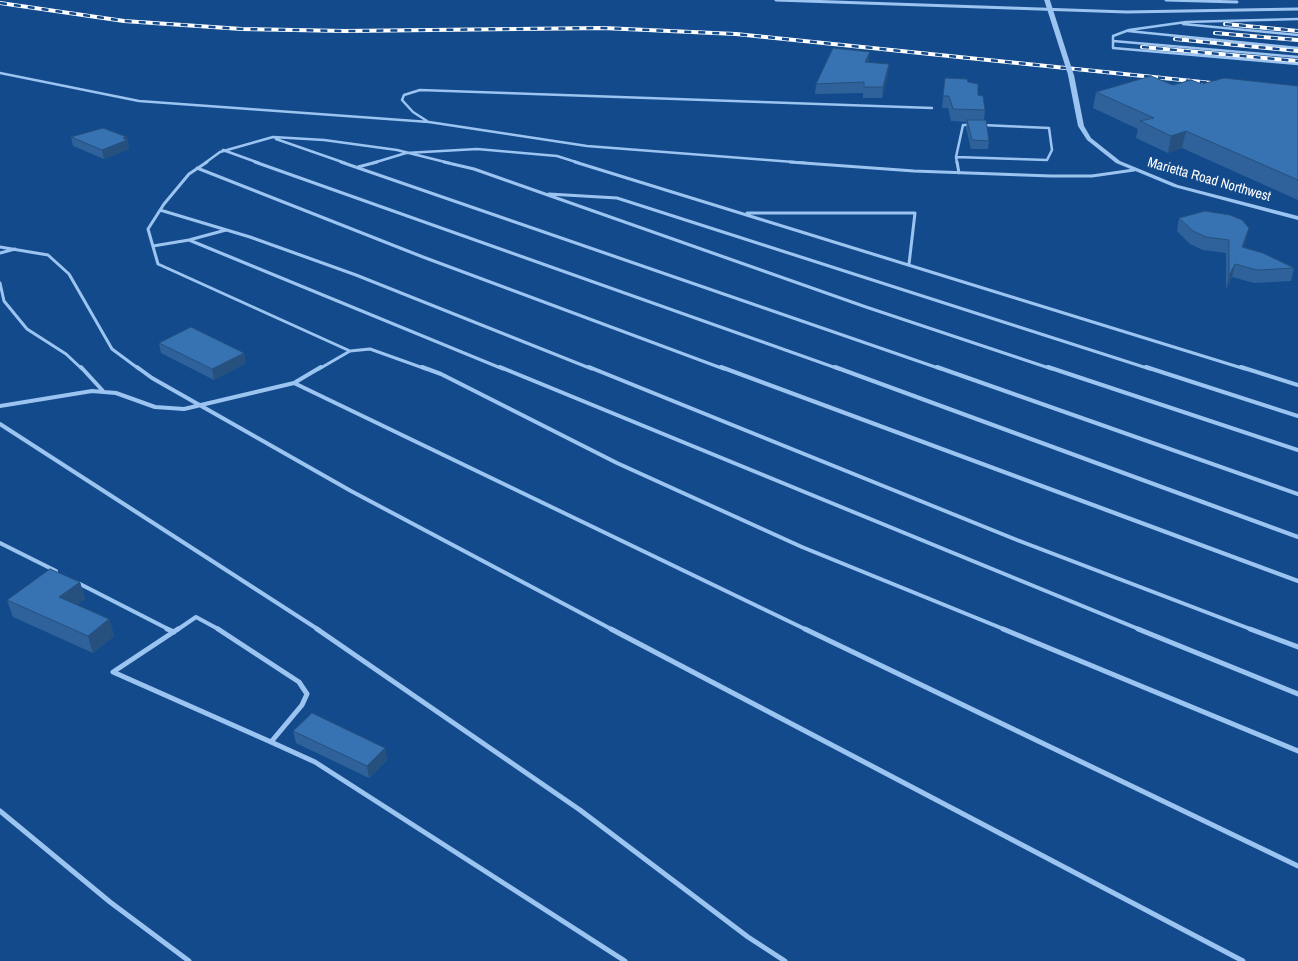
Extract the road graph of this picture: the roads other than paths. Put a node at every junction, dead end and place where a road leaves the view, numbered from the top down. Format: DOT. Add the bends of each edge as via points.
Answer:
graph roads {
  1 [pos="776,0"];
  2 [pos="1047,0"];
  3 [pos="1166,0"];
  4 [pos="804,1"];
  5 [pos="1237,2"];
  6 [pos="1298,9"];
  7 [pos="1298,20"];
  8 [pos="1174,23"];
  9 [pos="1126,31"];
  10 [pos="1298,35"];
  11 [pos="1113,41"];
  12 [pos="1298,48"];
  13 [pos="1298,58"];
  14 [pos="1298,64"];
  15 [pos="0,72"];
  16 [pos="932,108"];
  17 [pos="429,122"];
  18 [pos="272,137"];
  19 [pos="224,150"];
  20 [pos="406,153"];
  21 [pos="956,157"];
  22 [pos="358,167"];
  23 [pos="197,168"];
  24 [pos="1134,170"];
  25 [pos="958,173"];
  26 [pos="544,194"];
  27 [pos="160,210"];
  28 [pos="742,213"];
  29 [pos="1298,218"];
  30 [pos="226,230"];
  31 [pos="189,240"];
  32 [pos="1,246"];
  33 [pos="153,246"];
  34 [pos="15,249"];
  35 [pos="0,253"];
  36 [pos="909,264"];
  37 [pos="0,283"];
  38 [pos="350,351"];
  39 [pos="294,383"];
  40 [pos="1298,385"];
  41 [pos="103,391"];
  42 [pos="201,405"];
  43 [pos="0,406"];
  44 [pos="1298,416"];
  45 [pos="0,424"];
  46 [pos="1298,450"];
  47 [pos="1298,494"];
  48 [pos="1298,537"];
  49 [pos="0,543"];
  50 [pos="61,574"];
  51 [pos="70,579"];
  52 [pos="1298,581"];
  53 [pos="174,632"];
  54 [pos="1298,647"];
  55 [pos="1298,694"];
  56 [pos="270,742"];
  57 [pos="1298,751"];
  58 [pos="0,811"];
  59 [pos="1298,866"];
  60 [pos="189,961"];
  61 [pos="625,961"];
  62 [pos="785,961"];
  63 [pos="1243,961"];
  1 -- 4 [label="street"];
  2 -- 24 [label="street, Marietta Road Northwest, bridge" via="1071,75 1081,126 1104,153"];
  3 -- 5 [label="street"];
  4 -- 6 [label="street" via="1126,12"];
  7 -- 8 [label="lane"];
  8 -- 9 [label="lane"];
  8 -- 10 [label="lane"];
  9 -- 11 [label="lane" via="1113,36"];
  9 -- 12 [label="lane"];
  11 -- 13 [label="lane"];
  11 -- 14 [label="lane" via="1113,48"];
  15 -- 17 [label="lane" via="139,101"];
  16 -- 17 [label="lane" via="441,90 420,90 404,95 402,100 413,112"];
  17 -- 25 [label="lane" via="587,146"];
  18 -- 19 [label="lane"];
  18 -- 20 [label="lane" via="324,140"];
  18 -- 22 [label="lane"];
  19 -- 23 [label="lane"];
  19 -- 48 [label="lane" via="820,361"];
  20 -- 22 [label="lane"];
  20 -- 26 [label="lane" via="474,169"];
  20 -- 28 [label="lane" via="477,149 557,156"];
  21 -- 21 [label="lane" via="1047,160 1052,150 1049,128 963,125"];
  21 -- 25 [label="lane"];
  22 -- 47 [label="lane"];
  23 -- 27 [label="lane"];
  23 -- 52 [label="lane" via="442,264"];
  24 -- 25 [label="lane" via="1092,176"];
  24 -- 29 [label="street, Marietta Road Northwest" via="1176,186"];
  26 -- 44 [label="lane" via="617,198"];
  26 -- 46 [label="lane" via="866,307"];
  27 -- 30 [label="lane"];
  27 -- 33 [label="lane" via="148,229"];
  28 -- 36 [label="lane"];
  28 -- 36 [label="lane" via="915,213"];
  30 -- 31 [label="lane"];
  30 -- 54 [label="lane" via="356,275 1017,540"];
  31 -- 33 [label="lane"];
  31 -- 55 [label="lane"];
  32 -- 34 [label="lane"];
  33 -- 38 [label="lane" via="158,264"];
  34 -- 35 [label="lane"];
  34 -- 42 [label="lane" via="48,255 69,274 112,349 152,378"];
  36 -- 40 [label="lane"];
  37 -- 41 [label="lane" via="4,301 26,329 66,354"];
  38 -- 39 [label="lane"];
  38 -- 57 [label="lane" via="370,349 442,374 618,463 802,548"];
  39 -- 42 [label="lane"];
  39 -- 59 [label="lane"];
  41 -- 42 [label="lane" via="168,409"];
  41 -- 43 [label="lane" via="77,392"];
  42 -- 63 [label="lane" via="351,491"];
  45 -- 62 [label="lane" via="407,689 580,810 748,937"];
  49 -- 50 [label="lane"];
  51 -- 53 [label="lane"];
  53 -- 56 [label="lane" via="196,617 299,682 307,694"];
  53 -- 56 [label="lane" via="113,672"];
  56 -- 61 [label="lane" via="315,762"];
  58 -- 60 [label="lane" via="110,902"];
}
